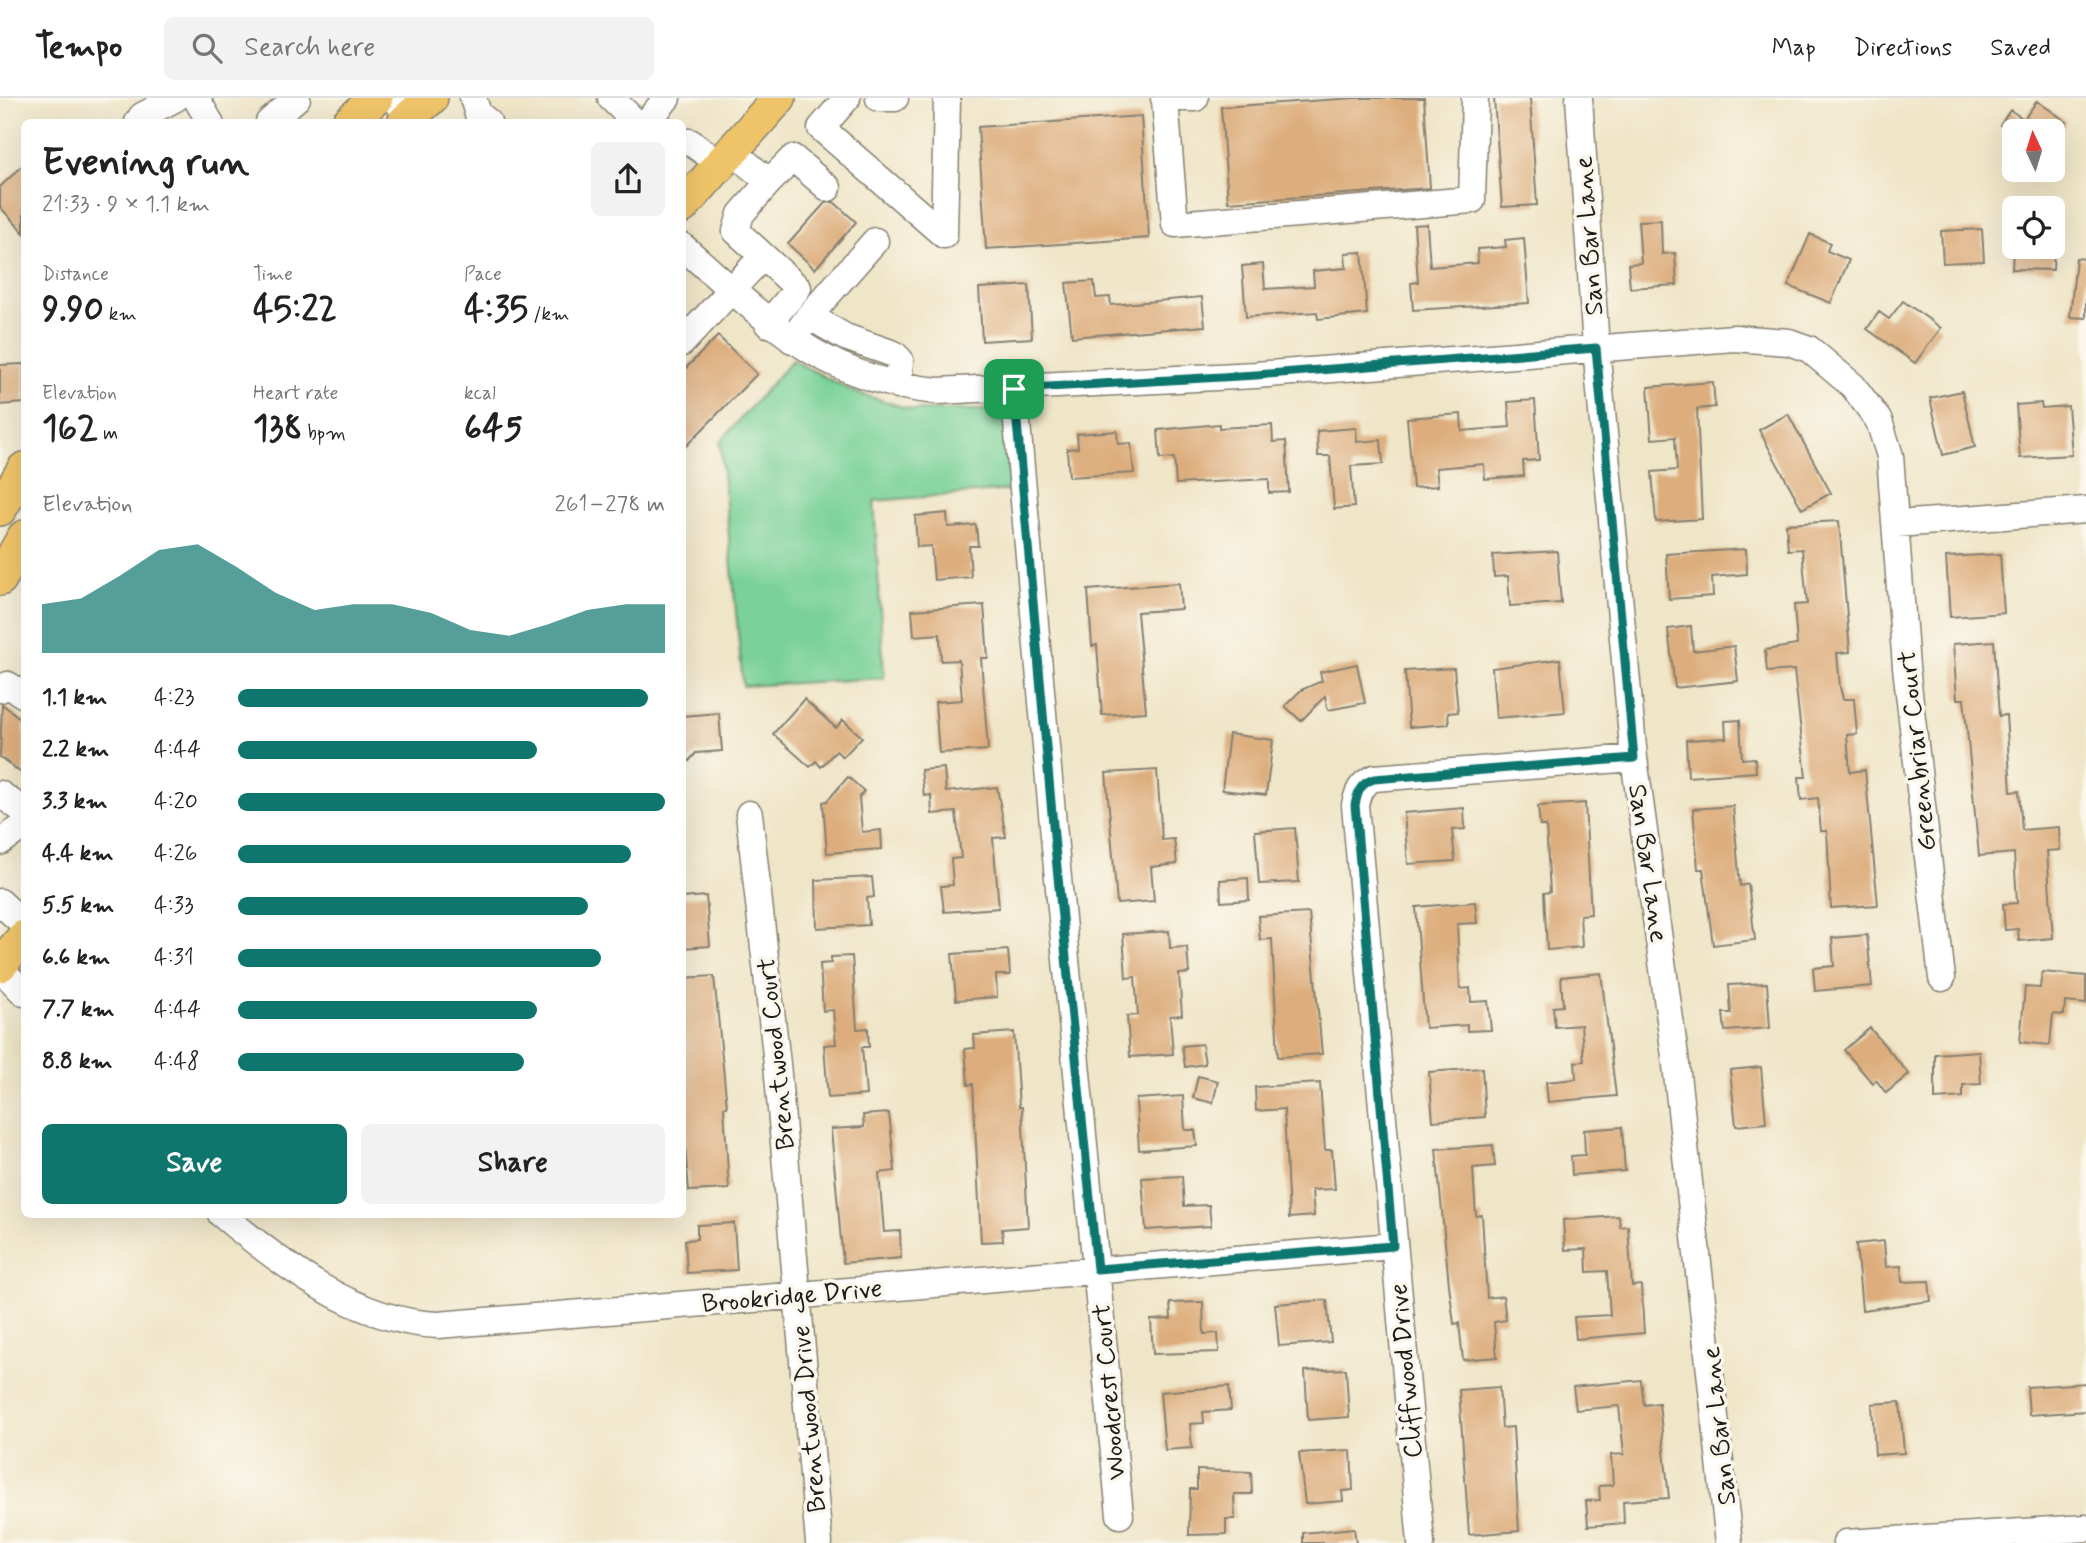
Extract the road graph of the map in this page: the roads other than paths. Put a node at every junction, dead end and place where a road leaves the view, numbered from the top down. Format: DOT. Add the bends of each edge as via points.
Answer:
graph roads {
  1 [pos="176,98"];
  2 [pos="196,98"];
  3 [pos="297,98"];
  4 [pos="376,98"];
  5 [pos="611,98"];
  6 [pos="667,98"];
  7 [pos="779,98"];
  8 [pos="847,98"];
  9 [pos="879,98"];
  10 [pos="895,98"];
  11 [pos="947,98"];
  12 [pos="1195,98"];
  13 [pos="1475,98"];
  14 [pos="1579,98"];
  15 [pos="1165,99"];
  16 [pos="140,119"];
  17 [pos="208,119"];
  18 [pos="272,119"];
  19 [pos="352,119"];
  20 [pos="632,119"];
  21 [pos="650,119"];
  22 [pos="686,142"];
  23 [pos="726,158"];
  24 [pos="769,182"];
  25 [pos="828,188"];
  26 [pos="687,193"];
  27 [pos="875,241"];
  28 [pos="686,250"];
  29 [pos="763,256"];
  30 [pos="731,289"];
  31 [pos="809,316"];
  32 [pos="768,324"];
  33 [pos="686,339"];
  34 [pos="792,340"];
  35 [pos="1596,348"];
  36 [pos="898,386"];
  37 [pos="1014,389"];
  38 [pos="2086,510"];
  39 [pos="1896,524"];
  40 [pos="21,542"];
  41 [pos="0,579"];
  42 [pos="0,689"];
  43 [pos="21,693"];
  44 [pos="1634,758"];
  45 [pos="0,794"];
  46 [pos="21,809"];
  47 [pos="749,814"];
  48 [pos="21,828"];
  49 [pos="0,842"];
  50 [pos="0,902"];
  51 [pos="21,920"];
  52 [pos="21,941"];
  53 [pos="0,966"];
  54 [pos="1942,978"];
  55 [pos="21,990"];
  56 [pos="226,1218"];
  57 [pos="1393,1246"];
  58 [pos="1097,1269"];
  59 [pos="798,1295"];
  60 [pos="1120,1515"];
  61 [pos="2086,1528"];
  62 [pos="819,1543"];
  63 [pos="1421,1543"];
  64 [pos="1729,1543"];
  65 [pos="1846,1543"];
  1 -- 16 [label="street"];
  2 -- 17 [label="street"];
  3 -- 18 [label="street"];
  4 -- 19 [label="main road"];
  5 -- 20 [label="street"];
  6 -- 21 [label="street"];
  7 -- 23 [label="main road"];
  8 -- 11 [label="street" via="821,128 944,235"];
  9 -- 10 [label="street"];
  12 -- 15 [label="street"];
  13 -- 15 [label="street" via="1472,200 1175,224"];
  14 -- 35 [label="street, San Bar Lane"];
  22 -- 23 [label="street"];
  23 -- 24 [label="street"];
  23 -- 26 [label="main road"];
  24 -- 25 [label="street" via="793,158"];
  24 -- 29 [label="street" via="741,214 736,231"];
  27 -- 31 [label="street"];
  28 -- 30 [label="street, Greenbriar Court"];
  29 -- 30 [label="street"];
  29 -- 32 [label="street" via="798,288"];
  30 -- 32 [label="street, Greenbriar Court"];
  30 -- 33 [label="street"];
  31 -- 34 [label="street"];
  31 -- 36 [label="street" via="845,337 894,354 900,360"];
  32 -- 34 [label="street, Greenbriar Court"];
  34 -- 36 [label="street, Greenbriar Court" via="851,372"];
  35 -- 37 [label="street, Greenbriar Court"];
  35 -- 39 [label="street, Greenbriar Court" via="1734,338 1789,342 1809,349 1853,386 1879,421 1890,456"];
  35 -- 44 [label="street, San Bar Lane"];
  36 -- 37 [label="street, Greenbriar Court" via="938,391"];
  37 -- 58 [label="street, Woodcrest Court"];
  38 -- 39 [label="street"];
  39 -- 54 [label="street, Greenbriar Court" via="1906,667"];
  40 -- 41 [label="main road"];
  42 -- 43 [label="street" via="8,685"];
  44 -- 57 [label="street, Cliffwood Drive" via="1374,779 1359,790 1355,805"];
  44 -- 64 [label="street, San Bar Lane" via="1675,1056"];
  45 -- 46 [label="street"];
  47 -- 59 [label="street, Brentwood Court"];
  48 -- 49 [label="street"];
  50 -- 51 [label="street"];
  52 -- 53 [label="main road"];
  53 -- 55 [label="street"];
  56 -- 59 [label="street, Brookridge Drive" via="298,1272 366,1310 412,1324"];
  57 -- 58 [label="street, Brookridge Drive"];
  57 -- 63 [label="street, Cliffwood Drive"];
  58 -- 59 [label="street, Brookridge Drive"];
  58 -- 60 [label="street, Woodcrest Court"];
  59 -- 62 [label="street, Brentwood Drive"];
  61 -- 65 [label="street"];
}
